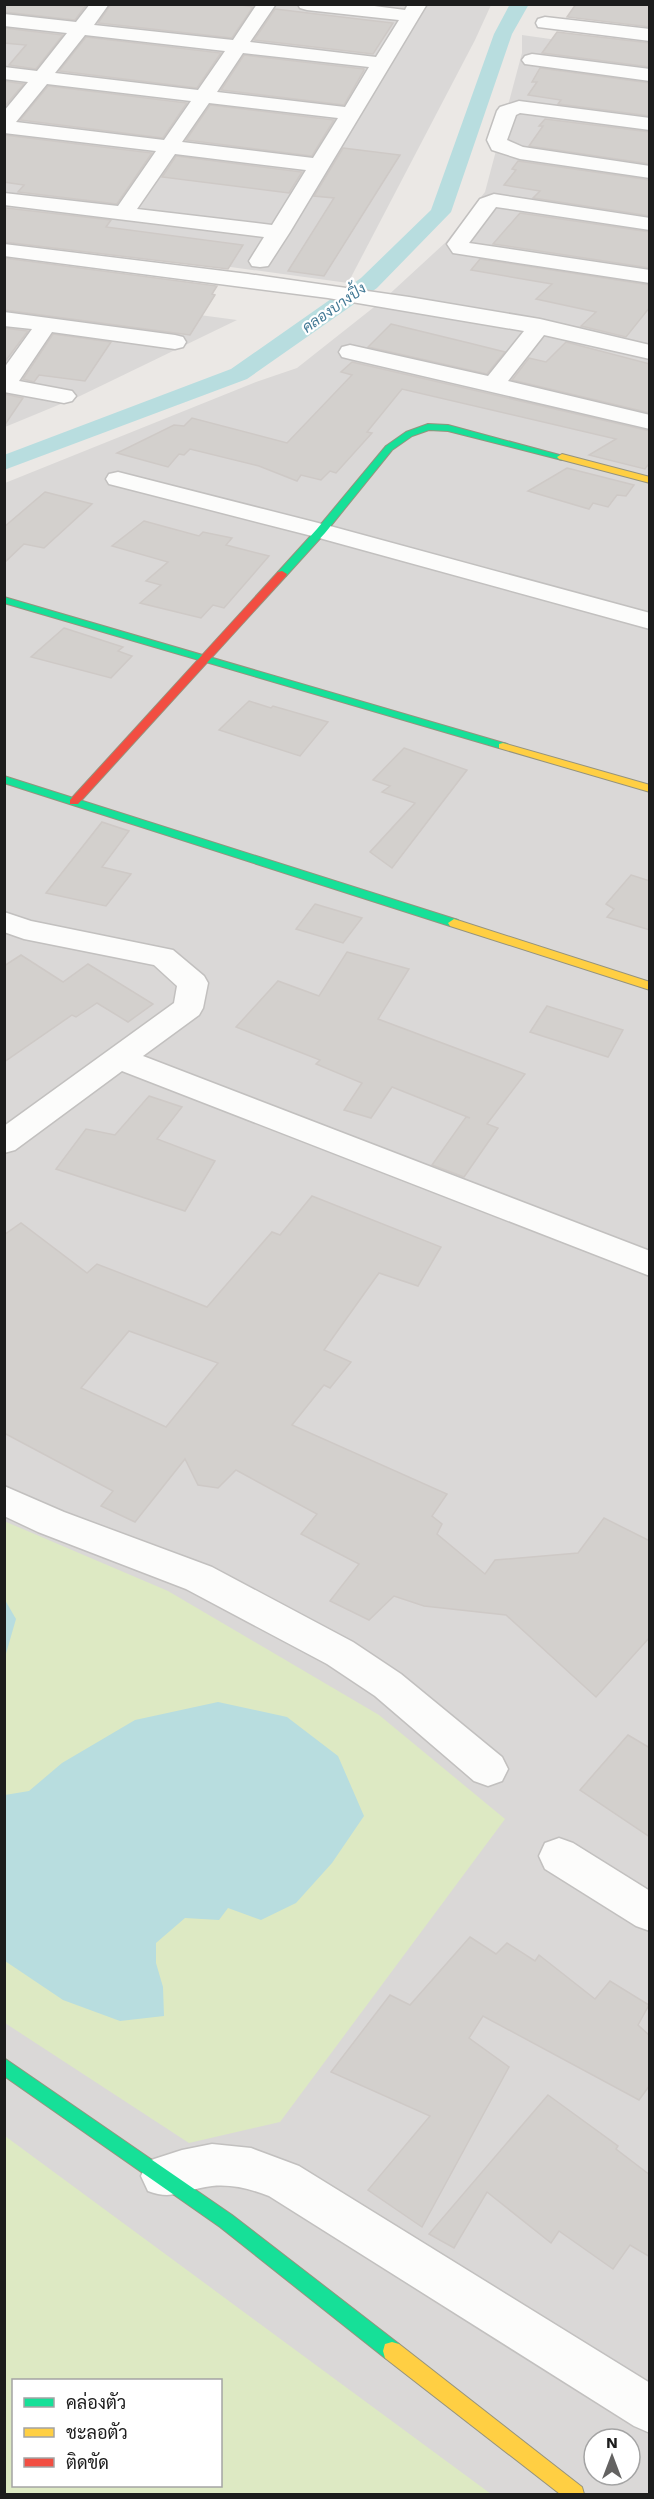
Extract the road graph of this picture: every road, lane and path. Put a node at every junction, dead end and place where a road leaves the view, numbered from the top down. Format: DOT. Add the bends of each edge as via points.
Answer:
graph roads {
  1 [pos="100,4"];
  2 [pos="267,4"];
  3 [pos="308,4"];
  4 [pos="414,10"];
  5 [pos="4,20"];
  6 [pos="545,23"];
  7 [pos="82,28"];
  8 [pos="650,35"];
  9 [pos="237,47"];
  10 [pos="532,60"];
  11 [pos="382,63"];
  12 [pos="4,73"];
  13 [pos="650,75"];
  14 [pos="43,77"];
  15 [pos="205,96"];
  16 [pos="352,114"];
  17 [pos="650,124"];
  18 [pos="4,126"];
  19 [pos="169,147"];
  20 [pos="319,165"];
  21 [pos="650,172"];
  22 [pos="4,199"];
  23 [pos="124,213"];
  24 [pos="650,224"];
  25 [pos="279,232"];
  26 [pos="4,250"];
  27 [pos="260,261"];
  28 [pos="650,277"];
  29 [pos="88,306"];
  30 [pos="4,319"];
  31 [pos="47,324"];
  32 [pos="540,326"];
  33 [pos="75,328"];
  34 [pos="175,342"];
  35 [pos="350,352"];
  36 [pos="650,352"];
  37 [pos="4,385"];
  38 [pos="492,386"];
  39 [pos="64,396"];
  40 [pos="650,422"];
  41 [pos="118,479"];
  42 [pos="650,480"];
  43 [pos="321,531"];
  44 [pos="4,600"];
  45 [pos="650,621"];
  46 [pos="205,658"];
  47 [pos="4,779"];
  48 [pos="650,789"];
  49 [pos="74,801"];
  50 [pos="4,921"];
  51 [pos="650,986"];
  52 [pos="118,1058"];
  53 [pos="4,1142"];
  54 [pos="650,1264"];
  55 [pos="4,1500"];
  56 [pos="488,1769"];
  57 [pos="559,1857"];
  58 [pos="650,1913"];
  59 [pos="4,2066"];
  60 [pos="163,2176"];
  61 [pos="650,2410"];
  62 [pos="575,2494"];
  1 -- 7 [label="street"];
  2 -- 9 [label="street"];
  3 -- 4 [label="street"];
  4 -- 11 [label="street"];
  5 -- 7 [label="street"];
  6 -- 8 [label="street"];
  7 -- 9 [label="street"];
  7 -- 14 [label="street"];
  9 -- 11 [label="street"];
  9 -- 15 [label="street"];
  10 -- 13 [label="street"];
  11 -- 16 [label="street"];
  12 -- 14 [label="street"];
  14 -- 15 [label="street"];
  14 -- 18 [label="street"];
  15 -- 16 [label="street"];
  15 -- 19 [label="street"];
  16 -- 20 [label="street"];
  17 -- 21 [label="street" via="519,107 507,111 497,140 499,146 520,153"];
  18 -- 19 [label="street"];
  19 -- 20 [label="street"];
  19 -- 23 [label="street"];
  20 -- 25 [label="street"];
  22 -- 23 [label="street"];
  23 -- 25 [label="street"];
  24 -- 28 [label="street" via="494,200 487,203 458,244 471,250"];
  25 -- 27 [label="street"];
  26 -- 32 [label="street" via="322,291"];
  29 -- 33 [label="street"];
  30 -- 31 [label="street"];
  31 -- 33 [label="street"];
  31 -- 37 [label="street"];
  32 -- 36 [label="street"];
  32 -- 38 [label="street"];
  33 -- 34 [label="street"];
  35 -- 38 [label="street"];
  37 -- 39 [label="street"];
  38 -- 40 [label="street"];
  41 -- 43 [label="street"];
  42 -- 43 [label="street" via="494,438 428,428 409,434 389,448"];
  43 -- 45 [label="street"];
  43 -- 46 [label="street"];
  44 -- 46 [label="street"];
  46 -- 48 [label="street"];
  46 -- 49 [label="street"];
  47 -- 49 [label="street"];
  49 -- 51 [label="street"];
  50 -- 52 [label="street" via="24,929 163,957 193,983 188,1008"];
  52 -- 53 [label="street"];
  52 -- 54 [label="street"];
  55 -- 56 [label="street" via="199,1578 340,1653 388,1685"];
  57 -- 58 [label="street"];
  59 -- 60 [label="street"];
  60 -- 61 [label="street" via="206,2164 234,2164 284,2181"];
  60 -- 62 [label="street"];
}
